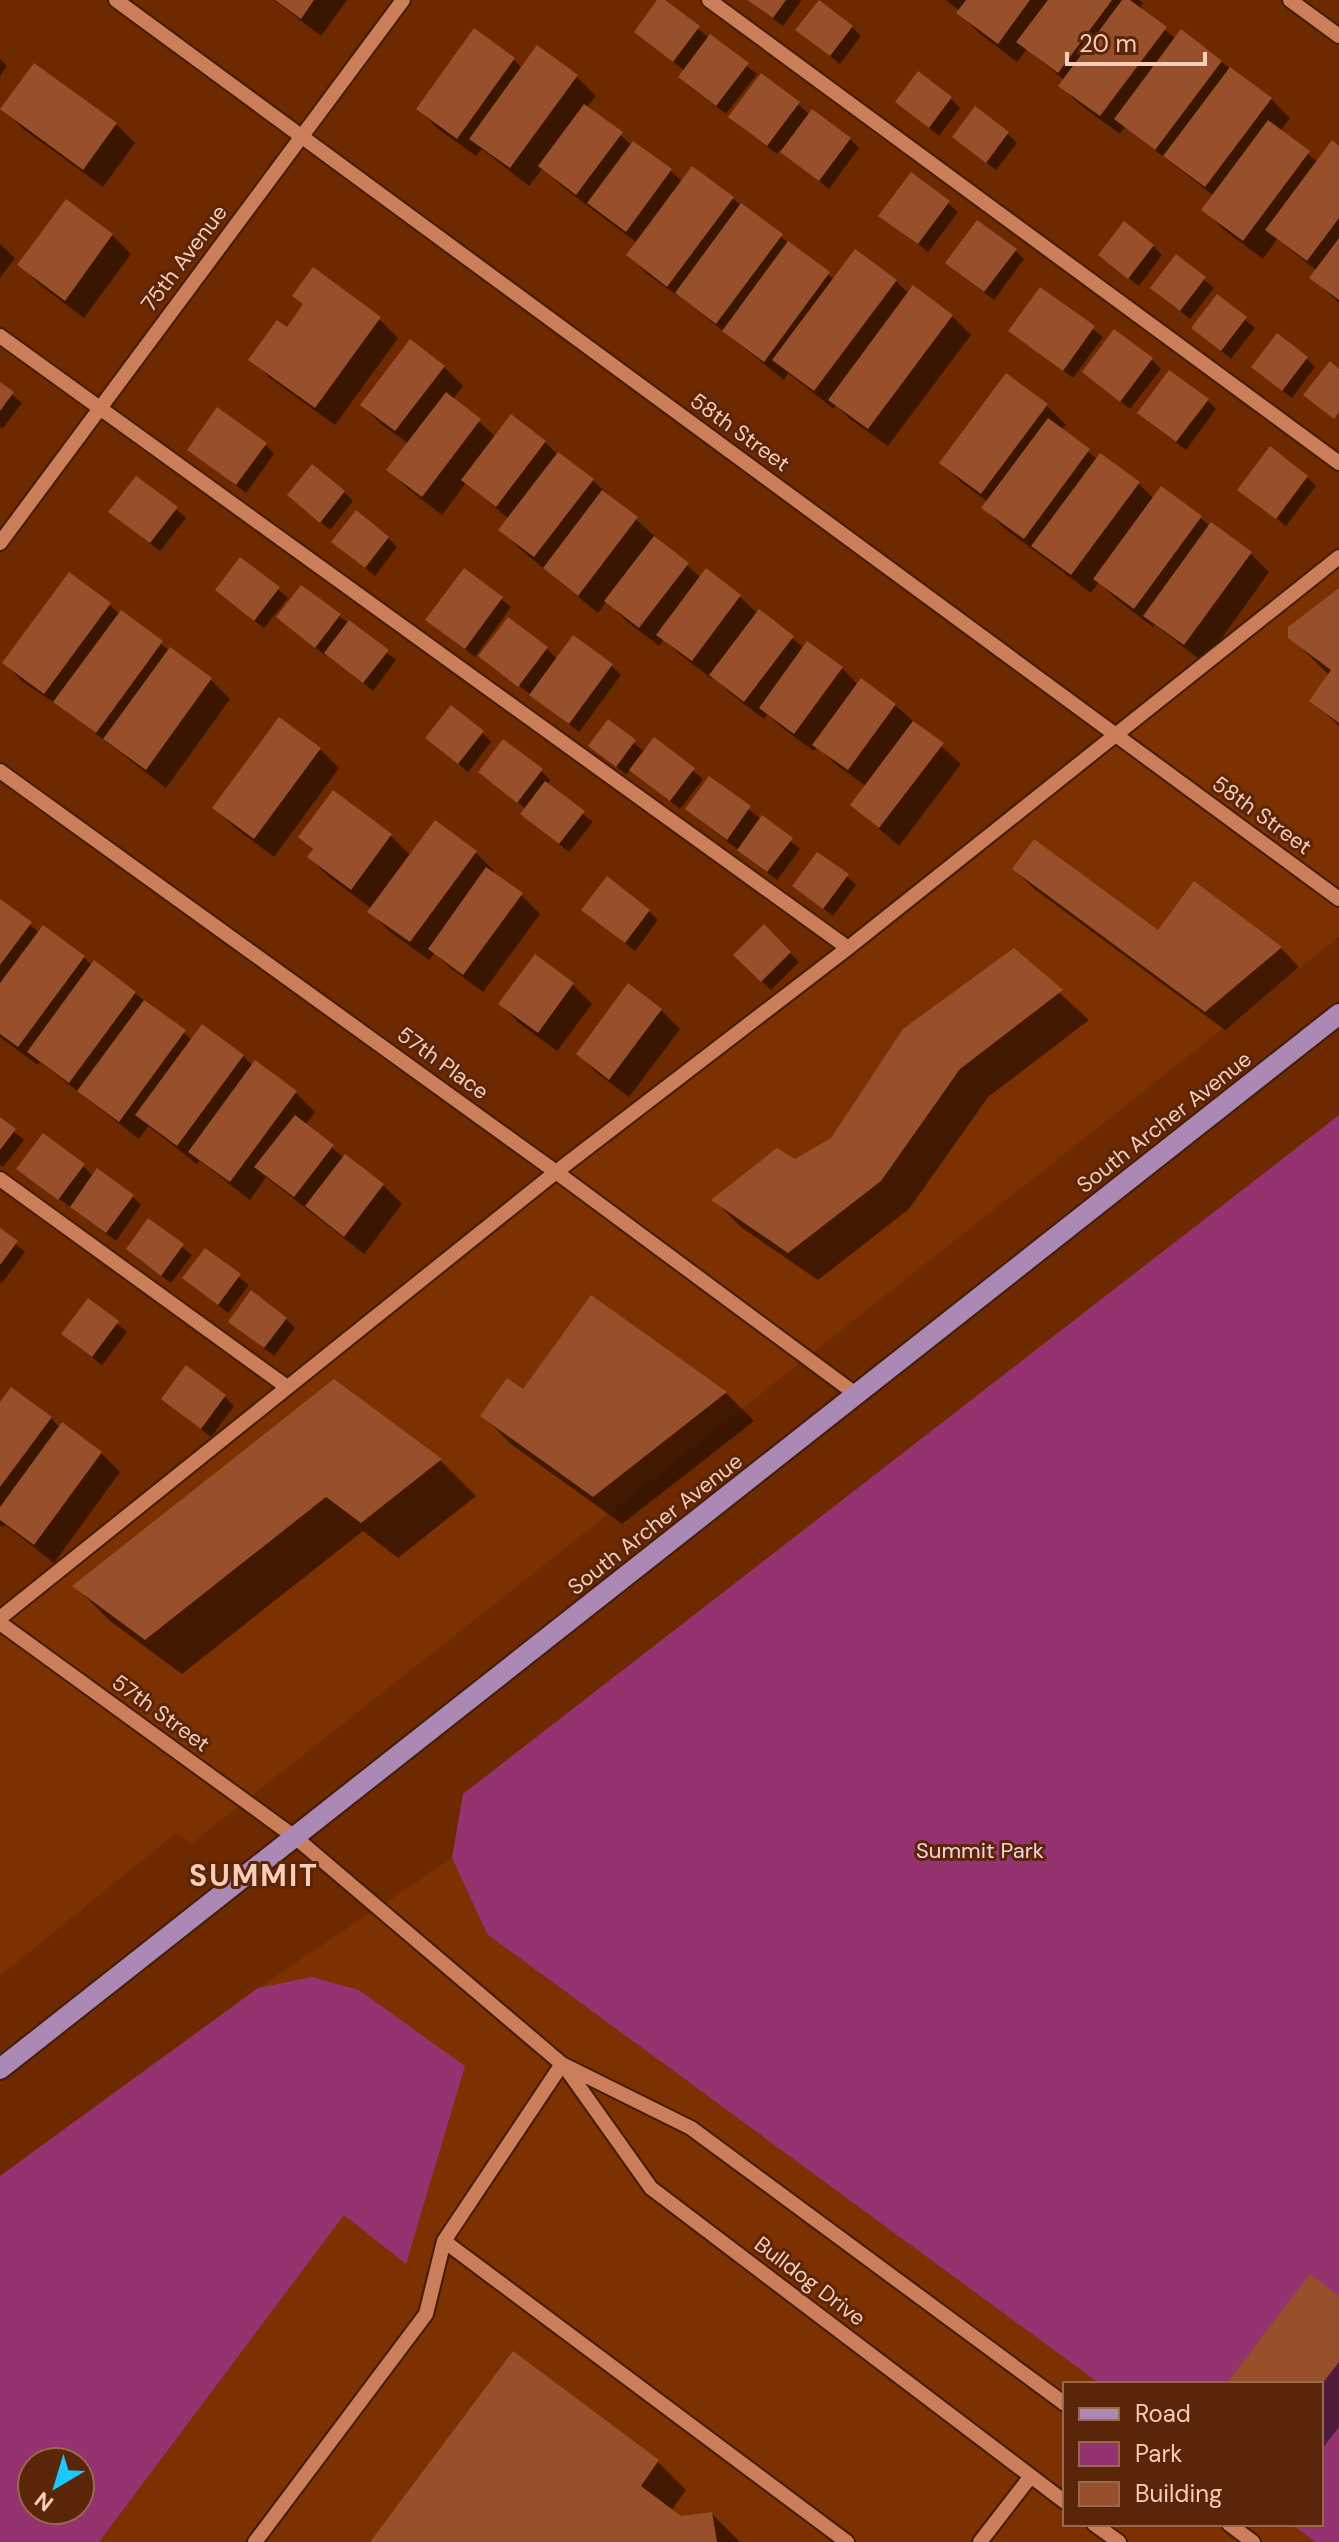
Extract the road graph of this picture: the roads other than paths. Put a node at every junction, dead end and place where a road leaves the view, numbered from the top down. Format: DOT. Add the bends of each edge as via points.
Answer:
graph roads {
  1 [pos="116,0"];
  2 [pos="403,0"];
  3 [pos="709,0"];
  4 [pos="1290,0"];
  5 [pos="1339,36"];
  6 [pos="301,137"];
  7 [pos="0,336"];
  8 [pos="99,409"];
  9 [pos="1339,463"];
  10 [pos="0,543"];
  11 [pos="1339,557"];
  12 [pos="1116,736"];
  13 [pos="0,771"];
  14 [pos="1339,899"];
  15 [pos="848,948"];
  16 [pos="1339,1014"];
  17 [pos="556,1172"];
  18 [pos="0,1179"];
  19 [pos="287,1387"];
  20 [pos="857,1395"];
  21 [pos="0,1621"];
  22 [pos="296,1838"];
  23 [pos="562,2064"];
  24 [pos="0,2069"];
  25 [pos="444,2241"];
  26 [pos="1063,2403"];
  27 [pos="1031,2476"];
  28 [pos="1063,2500"];
  29 [pos="1097,2526"];
  30 [pos="1232,2526"];
  31 [pos="255,2542"];
  32 [pos="847,2542"];
  33 [pos="980,2542"];
  34 [pos="1119,2542"];
  35 [pos="1253,2542"];
  1 -- 6 [label="street, 58th Street"];
  2 -- 6 [label="street, 75th Avenue"];
  3 -- 9 [label="street"];
  4 -- 5 [label="street"];
  6 -- 8 [label="street, 75th Avenue"];
  6 -- 12 [label="street, 58th Street"];
  7 -- 8 [label="street"];
  8 -- 10 [label="street, 75th Avenue"];
  8 -- 15 [label="street"];
  11 -- 12 [label="street"];
  12 -- 14 [label="street, 58th Street"];
  12 -- 15 [label="street"];
  13 -- 17 [label="street, 57th Place"];
  15 -- 17 [label="street"];
  16 -- 20 [label="main road, South Archer Avenue"];
  17 -- 19 [label="street"];
  17 -- 20 [label="street, 57th Place"];
  18 -- 19 [label="street"];
  19 -- 21 [label="street"];
  20 -- 22 [label="main road, South Archer Avenue"];
  21 -- 22 [label="street, 57th Street"];
  22 -- 23 [label="street, Bulldog Drive"];
  22 -- 24 [label="main road, South Archer Avenue"];
  23 -- 25 [label="street"];
  23 -- 26 [label="street, Bulldog Drive" via="691,2128"];
  23 -- 27 [label="street, Bulldog Drive" via="651,2188"];
  25 -- 31 [label="street" via="426,2314"];
  25 -- 32 [label="street"];
  27 -- 28 [label="street, Bulldog Drive"];
  27 -- 33 [label="street"];
  29 -- 34 [label="street"];
  30 -- 35 [label="street"];
}
